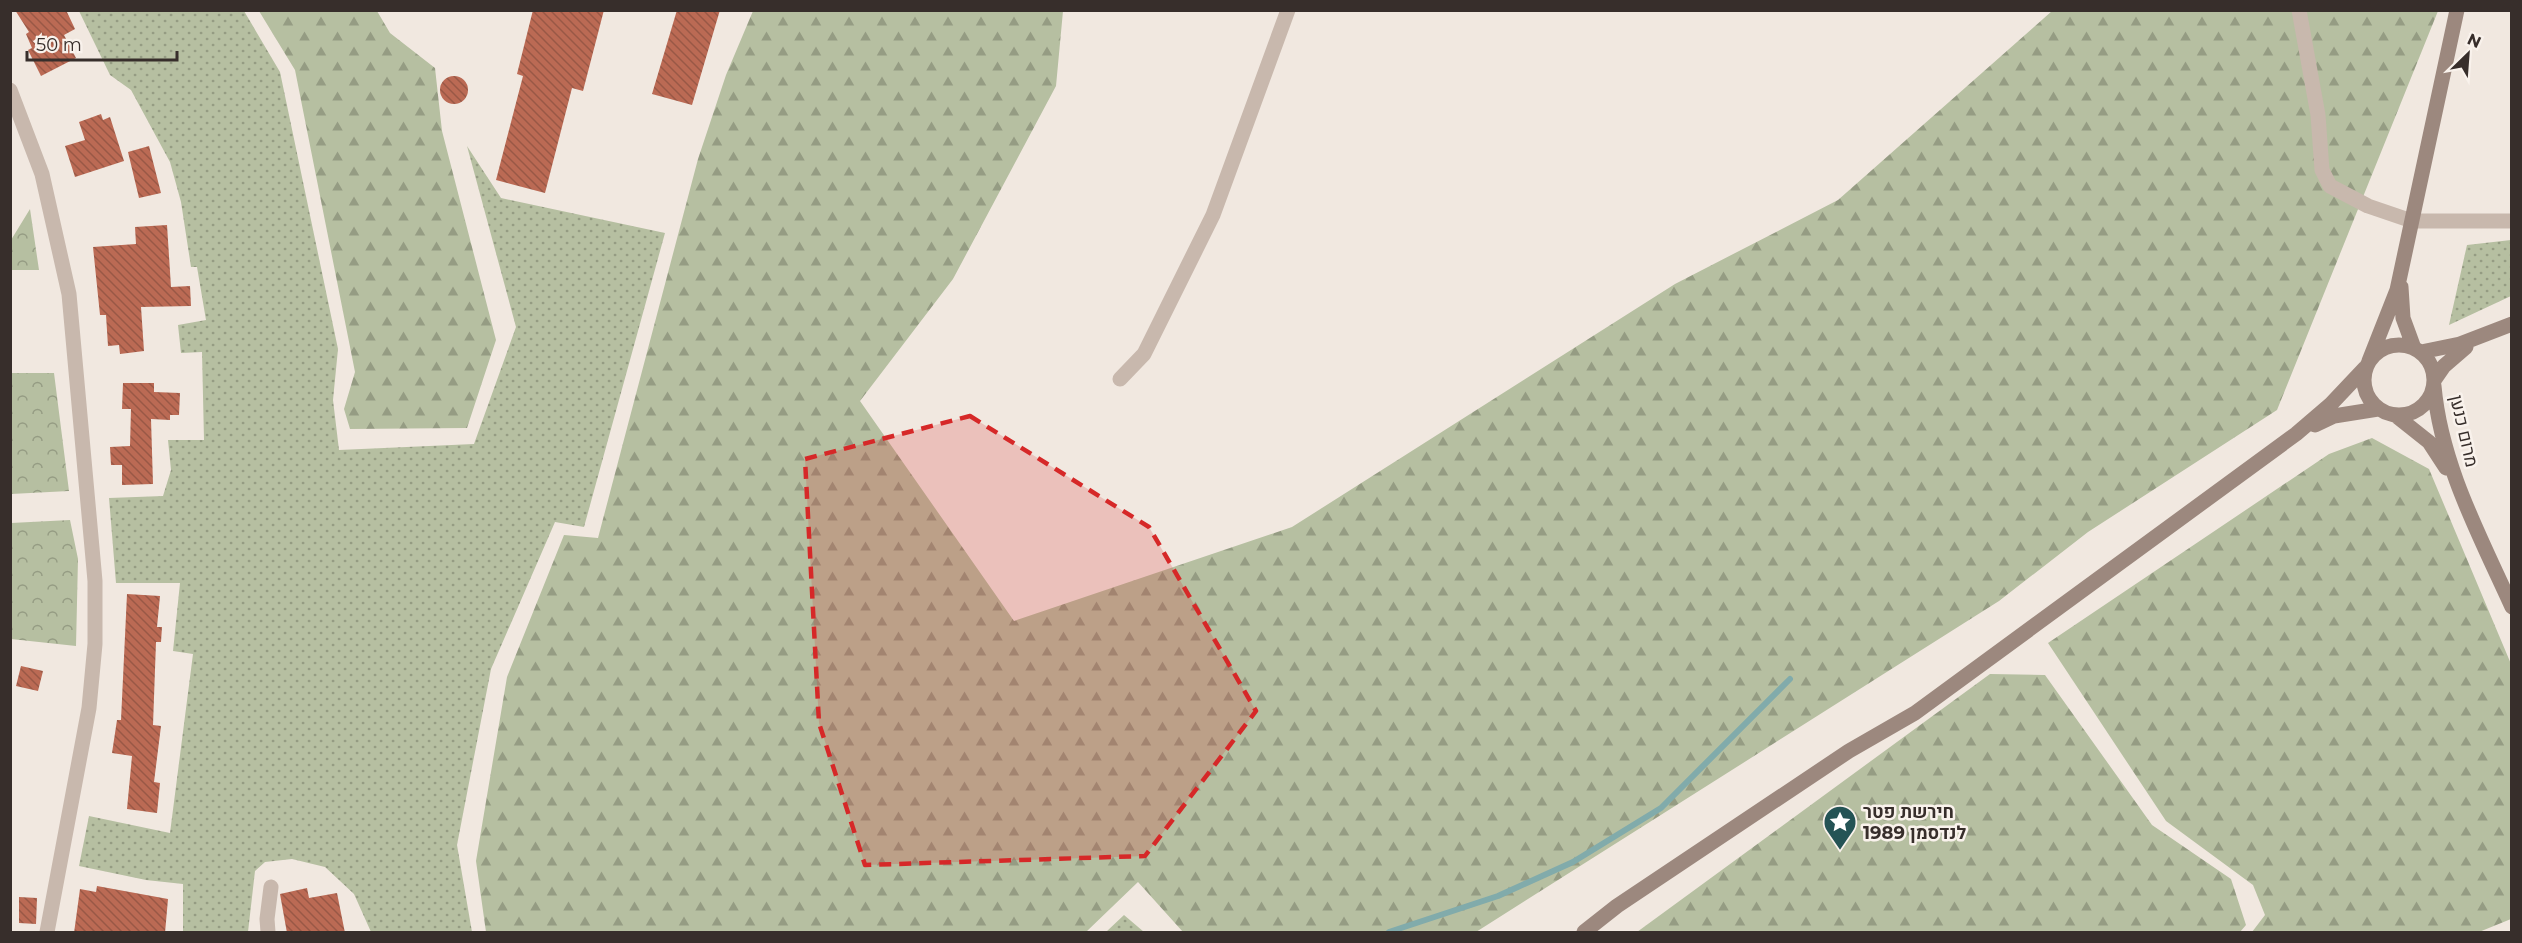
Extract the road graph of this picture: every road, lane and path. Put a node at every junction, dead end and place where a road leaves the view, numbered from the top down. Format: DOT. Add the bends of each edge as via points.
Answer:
graph roads {
  1 [pos="1288,10"];
  2 [pos="2299,10"];
  3 [pos="2457,10"];
  4 [pos="10,90"];
  5 [pos="2412,220"];
  6 [pos="2511,221"];
  7 [pos="2401,272"];
  8 [pos="2511,324"];
  9 [pos="2478,338"];
  10 [pos="2418,350"];
  11 [pos="2367,365"];
  12 [pos="1120,379"];
  13 [pos="2434,383"];
  14 [pos="2378,409"];
  15 [pos="2395,416"];
  16 [pos="2296,434"];
  17 [pos="2457,485"];
  18 [pos="2511,607"];
  19 [pos="271,887"];
  20 [pos="47,933"];
  21 [pos="268,933"];
  22 [pos="1584,933"];
  1 -- 12 [label="street" via="1213,215 1144,354"];
  2 -- 5 [label="street" via="2318,115 2322,170 2330,186 2368,206"];
  3 -- 5 [label="main road"];
  4 -- 20 [label="street" via="42,174 66,275 95,581 89,708"];
  5 -- 6 [label="street"];
  5 -- 7 [label="main road"];
  7 -- 10 [label="main road" via="2403,318"];
  7 -- 11 [label="main road"];
  8 -- 9 [label="main road"];
  9 -- 10 [label="main road" via="2448,348"];
  9 -- 13 [label="main road" via="2454,356"];
  10 -- 11 [label="main road" via="2394,345 2375,353"];
  10 -- 13 [label="main road" via="2428,360"];
  11 -- 14 [label="main road" via="2365,391"];
  11 -- 16 [label="main road"];
  13 -- 15 [label="main road" via="2425,405"];
  13 -- 17 [label="main road, מרום כנען" via="2445,446"];
  14 -- 15 [label="main road"];
  14 -- 16 [label="main road" via="2334,416"];
  15 -- 17 [label="main road, מרום כנען" via="2429,442"];
  16 -- 22 [label="main road" via="1924,706 1626,900"];
  17 -- 18 [label="main road, מרום כנען"];
  19 -- 21 [label="street"];
}
